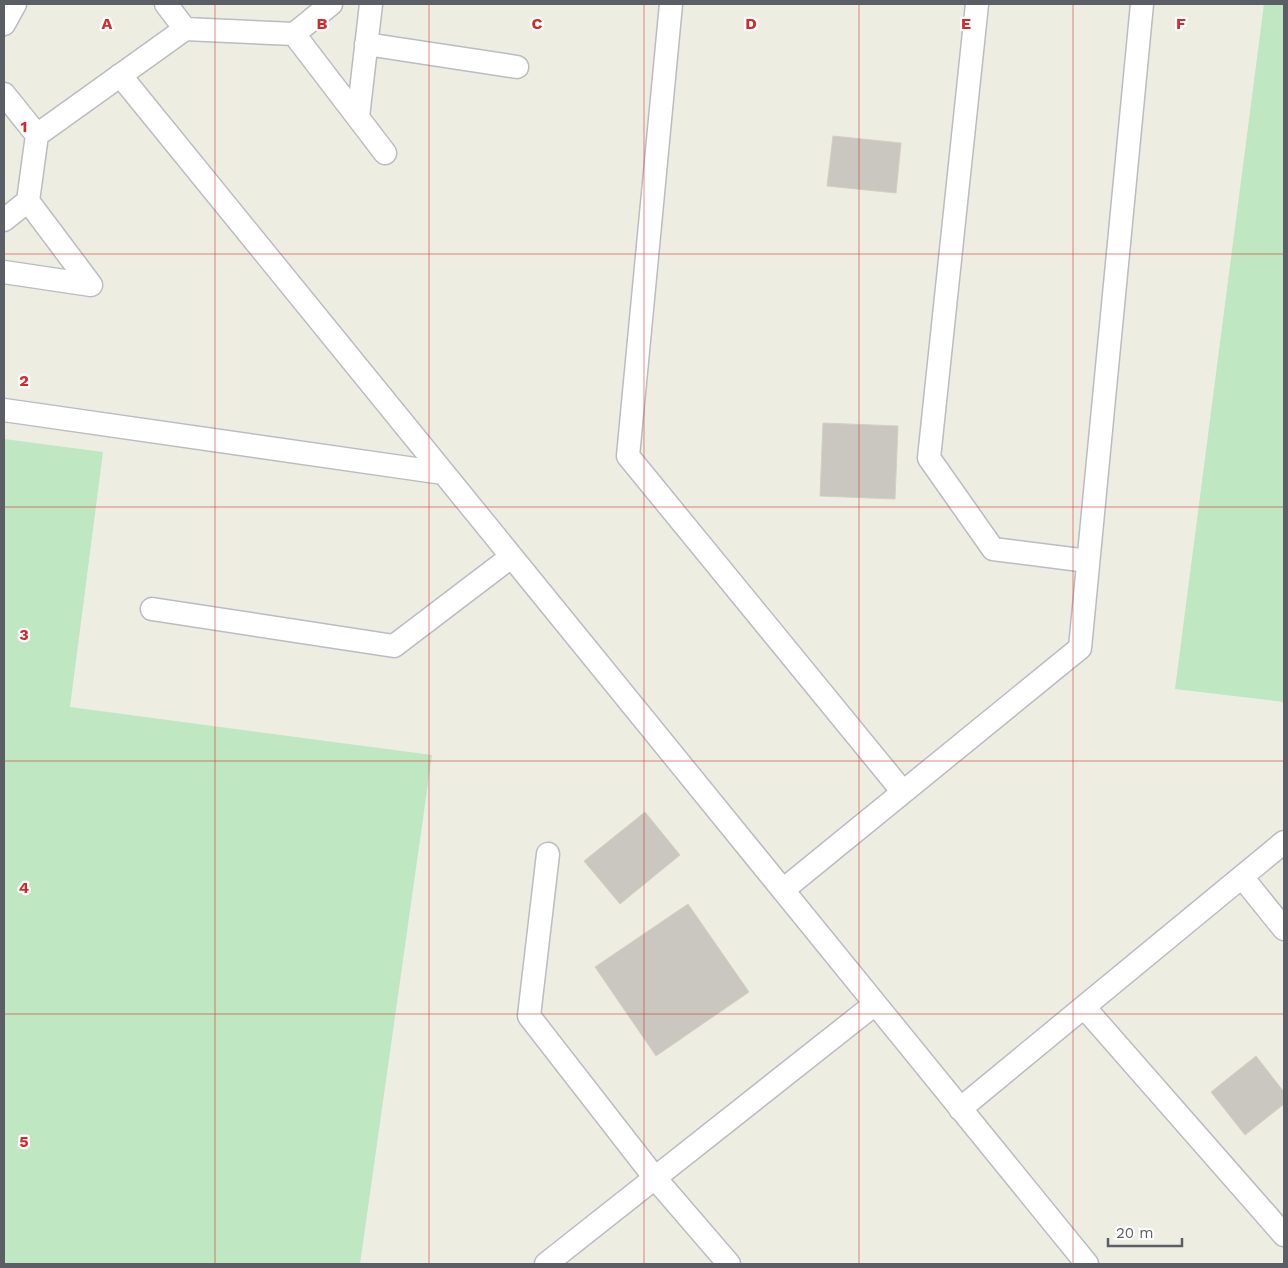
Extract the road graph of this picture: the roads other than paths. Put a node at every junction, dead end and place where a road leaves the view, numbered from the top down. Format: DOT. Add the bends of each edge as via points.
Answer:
graph roads {
  1 [pos="15,4"];
  2 [pos="166,4"];
  3 [pos="331,4"];
  4 [pos="371,4"];
  5 [pos="671,4"];
  6 [pos="977,4"];
  7 [pos="1142,4"];
  8 [pos="4,24"];
  9 [pos="184,29"];
  10 [pos="294,34"];
  11 [pos="366,44"];
  12 [pos="517,67"];
  13 [pos="120,75"];
  14 [pos="4,94"];
  15 [pos="358,117"];
  16 [pos="37,135"];
  17 [pos="385,153"];
  18 [pos="28,201"];
  19 [pos="4,220"];
  20 [pos="4,272"];
  21 [pos="4,410"];
  22 [pos="443,473"];
  23 [pos="511,557"];
  24 [pos="1088,561"];
  25 [pos="152,609"];
  26 [pos="903,792"];
  27 [pos="1284,842"];
  28 [pos="548,854"];
  29 [pos="1242,877"];
  30 [pos="783,890"];
  31 [pos="1284,929"];
  32 [pos="875,1004"];
  33 [pos="1084,1007"];
  34 [pos="960,1109"];
  35 [pos="655,1178"];
  36 [pos="1284,1235"];
  37 [pos="546,1264"];
  38 [pos="729,1264"];
  39 [pos="1087,1264"];
  1 -- 8 [label="street"];
  2 -- 9 [label="street"];
  3 -- 10 [label="street"];
  4 -- 11 [label="street"];
  5 -- 26 [label="street" via="628,456"];
  6 -- 24 [label="street" via="929,458 993,549"];
  7 -- 24 [label="street"];
  9 -- 10 [label="street"];
  9 -- 13 [label="street"];
  10 -- 15 [label="street"];
  11 -- 12 [label="street"];
  11 -- 15 [label="street"];
  13 -- 16 [label="street"];
  13 -- 22 [label="street"];
  14 -- 16 [label="street"];
  15 -- 17 [label="street"];
  16 -- 18 [label="street"];
  18 -- 19 [label="street"];
  18 -- 20 [label="street" via="91,285"];
  21 -- 22 [label="street"];
  22 -- 23 [label="street"];
  23 -- 25 [label="street" via="394,646"];
  23 -- 30 [label="street"];
  24 -- 26 [label="street" via="1080,648"];
  26 -- 30 [label="street"];
  27 -- 29 [label="street"];
  28 -- 35 [label="street" via="529,1016"];
  29 -- 31 [label="street"];
  29 -- 33 [label="street"];
  30 -- 32 [label="street"];
  32 -- 34 [label="street"];
  32 -- 35 [label="street"];
  33 -- 34 [label="street"];
  33 -- 36 [label="street"];
  34 -- 39 [label="street"];
  35 -- 37 [label="street"];
  35 -- 38 [label="street"];
}
